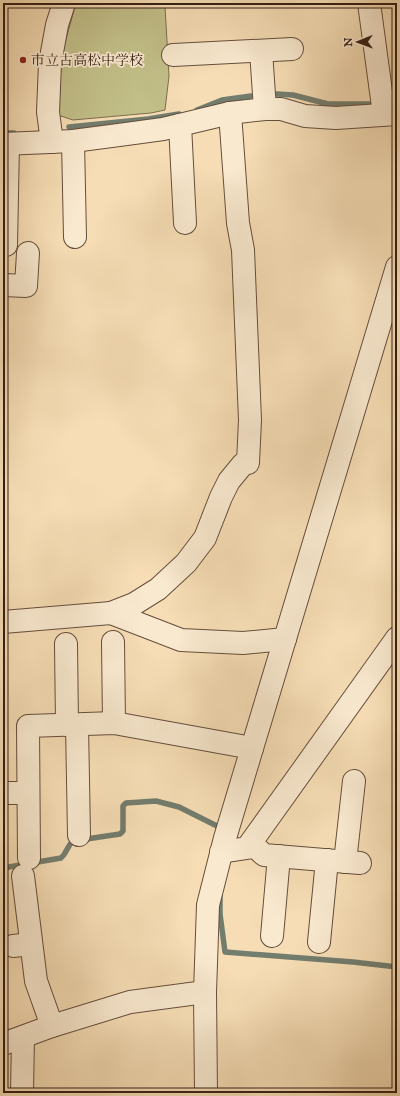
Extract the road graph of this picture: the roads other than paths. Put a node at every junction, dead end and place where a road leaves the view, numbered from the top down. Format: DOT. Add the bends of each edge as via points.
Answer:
graph roads {
  1 [pos="64,3"];
  2 [pos="369,3"];
  3 [pos="292,49"];
  4 [pos="261,51"];
  5 [pos="173,56"];
  6 [pos="265,109"];
  7 [pos="230,113"];
  8 [pos="390,114"];
  9 [pos="180,125"];
  10 [pos="52,142"];
  11 [pos="73,142"];
  12 [pos="5,144"];
  13 [pos="185,223"];
  14 [pos="76,237"];
  15 [pos="6,245"];
  16 [pos="28,253"];
  17 [pos="397,267"];
  18 [pos="3,285"];
  19 [pos="111,613"];
  20 [pos="3,622"];
  21 [pos="397,638"];
  22 [pos="285,640"];
  23 [pos="113,642"];
  24 [pos="66,644"];
  25 [pos="114,723"];
  26 [pos="72,725"];
  27 [pos="252,748"];
  28 [pos="354,781"];
  29 [pos="79,835"];
  30 [pos="251,843"];
  31 [pos="221,852"];
  32 [pos="279,856"];
  33 [pos="344,862"];
  34 [pos="272,936"];
  35 [pos="319,942"];
  36 [pos="205,992"];
  37 [pos="52,1026"];
  38 [pos="24,1037"];
  39 [pos="3,1044"];
  40 [pos="22,1093"];
  41 [pos="206,1093"];
  1 -- 10 [label="street" via="50,63 48,112"];
  2 -- 8 [label="street"];
  3 -- 4 [label="street"];
  4 -- 5 [label="street"];
  4 -- 6 [label="street"];
  6 -- 7 [label="street"];
  6 -- 8 [label="street" via="282,109 305,116 336,118"];
  7 -- 9 [label="street"];
  7 -- 19 [label="street" via="238,223 244,258 250,420 248,463 244,464 229,481 205,538 186,563 158,589 134,604"];
  9 -- 11 [label="street"];
  9 -- 13 [label="street"];
  10 -- 11 [label="street"];
  10 -- 12 [label="street"];
  11 -- 14 [label="street"];
  12 -- 15 [label="street"];
  16 -- 18 [label="street" via="26,286"];
  17 -- 22 [label="street"];
  19 -- 20 [label="street"];
  19 -- 22 [label="street" via="181,640 243,643"];
  21 -- 30 [label="street"];
  22 -- 27 [label="street"];
  23 -- 25 [label="street"];
  24 -- 26 [label="street"];
  25 -- 26 [label="street"];
  25 -- 27 [label="street"];
  26 -- 29 [label="street"];
  26 -- 37 [label="street" via="28,726 18,793 26,867 22,945"];
  27 -- 31 [label="street"];
  28 -- 33 [label="street"];
  30 -- 31 [label="street" via="247,848"];
  30 -- 32 [label="street" via="264,855"];
  31 -- 36 [label="street" via="208,905"];
  32 -- 33 [label="street"];
  32 -- 34 [label="street"];
  33 -- 35 [label="street"];
  36 -- 37 [label="street" via="130,1002"];
  36 -- 41 [label="street"];
  37 -- 38 [label="street"];
  38 -- 39 [label="street"];
  38 -- 40 [label="street"];
}
